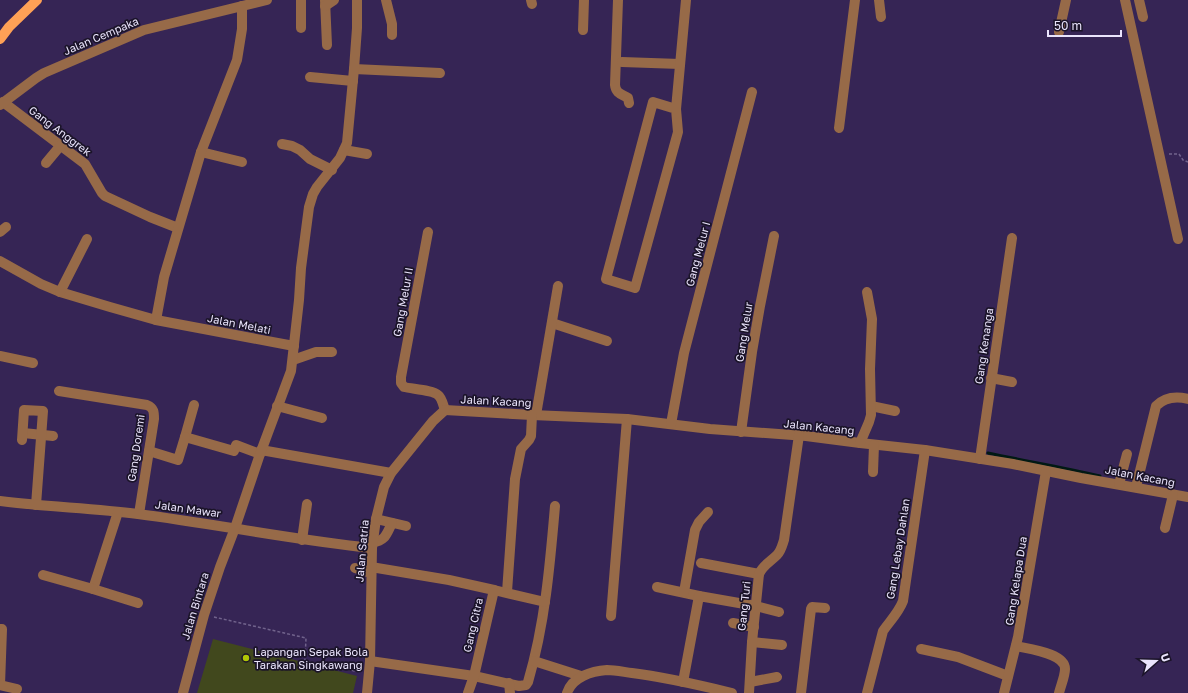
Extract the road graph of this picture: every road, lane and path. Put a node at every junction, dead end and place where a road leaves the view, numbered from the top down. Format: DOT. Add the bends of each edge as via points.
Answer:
graph roads {
  1 [pos="37,0"];
  2 [pos="267,0"];
  3 [pos="300,0"];
  4 [pos="334,0"];
  5 [pos="357,0"];
  6 [pos="386,0"];
  7 [pos="584,0"];
  8 [pos="618,0"];
  9 [pos="686,0"];
  10 [pos="855,0"];
  11 [pos="879,0"];
  12 [pos="1066,0"];
  13 [pos="1125,0"];
  14 [pos="1139,0"];
  15 [pos="325,3"];
  16 [pos="242,6"];
  17 [pos="881,17"];
  18 [pos="1143,17"];
  19 [pos="300,28"];
  20 [pos="583,30"];
  21 [pos="1059,32"];
  22 [pos="392,35"];
  23 [pos="0,39"];
  24 [pos="327,45"];
  25 [pos="622,62"];
  26 [pos="680,64"];
  27 [pos="354,70"];
  28 [pos="440,73"];
  29 [pos="310,77"];
  30 [pos="353,81"];
  31 [pos="752,92"];
  32 [pos="629,103"];
  33 [pos="2,104"];
  34 [pos="676,109"];
  35 [pos="839,128"];
  36 [pos="282,144"];
  37 [pos="61,145"];
  38 [pos="344,150"];
  39 [pos="201,152"];
  40 [pos="368,154"];
  41 [pos="1160,155"];
  42 [pos="242,162"];
  43 [pos="1188,162"];
  44 [pos="46,163"];
  45 [pos="332,170"];
  46 [pos="178,228"];
  47 [pos="428,232"];
  48 [pos="774,236"];
  49 [pos="1012,238"];
  50 [pos="87,239"];
  51 [pos="1178,239"];
  52 [pos="0,261"];
  53 [pos="558,286"];
  54 [pos="60,292"];
  55 [pos="868,292"];
  56 [pos="156,320"];
  57 [pos="552,323"];
  58 [pos="607,341"];
  59 [pos="294,346"];
  60 [pos="332,352"];
  61 [pos="0,356"];
  62 [pos="293,360"];
  63 [pos="33,363"];
  64 [pos="991,378"];
  65 [pos="1012,382"];
  66 [pos="58,391"];
  67 [pos="1188,399"];
  68 [pos="194,405"];
  69 [pos="278,406"];
  70 [pos="871,406"];
  71 [pos="445,410"];
  72 [pos="895,411"];
  73 [pos="534,415"];
  74 [pos="322,418"];
  75 [pos="627,418"];
  76 [pos="671,424"];
  77 [pos="741,432"];
  78 [pos="41,435"];
  79 [pos="799,435"];
  80 [pos="53,436"];
  81 [pos="185,437"];
  82 [pos="860,443"];
  83 [pos="874,444"];
  84 [pos="925,450"];
  85 [pos="149,451"];
  86 [pos="261,452"];
  87 [pos="1127,454"];
  88 [pos="980,459"];
  89 [pos="1046,471"];
  90 [pos="873,472"];
  91 [pos="391,473"];
  92 [pos="1120,481"];
  93 [pos="1136,483"];
  94 [pos="1173,495"];
  95 [pos="1188,497"];
  96 [pos="0,501"];
  97 [pos="307,504"];
  98 [pos="36,505"];
  99 [pos="556,506"];
  100 [pos="118,512"];
  101 [pos="708,512"];
  102 [pos="139,514"];
  103 [pos="376,519"];
  104 [pos="392,523"];
  105 [pos="406,526"];
  106 [pos="235,528"];
  107 [pos="1165,528"];
  108 [pos="302,540"];
  109 [pos="372,546"];
  110 [pos="701,563"];
  111 [pos="355,568"];
  112 [pos="371,570"];
  113 [pos="760,574"];
  114 [pos="43,575"];
  115 [pos="657,587"];
  116 [pos="93,589"];
  117 [pos="494,590"];
  118 [pos="507,592"];
  119 [pos="684,592"];
  120 [pos="699,596"];
  121 [pos="545,602"];
  122 [pos="138,603"];
  123 [pos="756,606"];
  124 [pos="825,608"];
  125 [pos="780,612"];
  126 [pos="204,615"];
  127 [pos="611,616"];
  128 [pos="733,624"];
  129 [pos="754,627"];
  130 [pos="0,629"];
  131 [pos="752,642"];
  132 [pos="782,645"];
  133 [pos="1016,646"];
  134 [pos="922,649"];
  135 [pos="370,661"];
  136 [pos="534,661"];
  137 [pos="369,673"];
  138 [pos="474,676"];
  139 [pos="581,676"];
  140 [pos="1008,676"];
  141 [pos="777,677"];
  142 [pos="684,682"];
  143 [pos="750,682"];
  144 [pos="0,685"];
  145 [pos="509,688"];
  146 [pos="17,689"];
  147 [pos="709,690"];
  148 [pos="183,693"];
  149 [pos="367,693"];
  150 [pos="468,693"];
  151 [pos="567,693"];
  152 [pos="732,693"];
  153 [pos="749,693"];
  154 [pos="801,693"];
  155 [pos="867,693"];
  156 [pos="1004,693"];
  157 [pos="1059,693"];
  1 -- 23 [label="main road"];
  2 -- 16 [label="street, Jalan Cempaka"];
  3 -- 19 [label="street"];
  4 -- 15 [label="street"];
  5 -- 27 [label="street"];
  6 -- 22 [label="street"];
  7 -- 20 [label="street"];
  8 -- 32 [label="street" via="614,85 619,94 628,98"];
  9 -- 26 [label="street"];
  10 -- 35 [label="street"];
  11 -- 17 [label="street"];
  12 -- 21 [label="street"];
  13 -- 41 [label="street"];
  14 -- 18 [label="street"];
  15 -- 24 [label="street"];
  16 -- 33 [label="street, Jalan Cempaka" via="137,32 44,73"];
  16 -- 39 [label="street" via="242,36 236,60"];
  25 -- 26 [label="street"];
  26 -- 34 [label="street"];
  27 -- 28 [label="street"];
  27 -- 30 [label="street"];
  29 -- 30 [label="street"];
  30 -- 38 [label="street" via="347,143"];
  31 -- 76 [label="street, Gang Melur I" via="684,353"];
  33 -- 37 [label="street, Gang Anggrek"];
  34 -- 34 [label="street" via="678,132 635,288 606,279 653,102"];
  36 -- 45 [label="street" via="300,150 310,159"];
  37 -- 44 [label="street"];
  37 -- 46 [label="street, Gang Anggrek" via="87,166 102,194"];
  38 -- 40 [label="street"];
  38 -- 45 [label="street"];
  39 -- 42 [label="street"];
  39 -- 46 [label="street"];
  41 -- 43 [label="path" via="1177,153"];
  41 -- 51 [label="street"];
  45 -- 59 [label="street" via="315,190 309,207"];
  46 -- 56 [label="street" via="164,277"];
  47 -- 71 [label="street, Gang Melur II" via="401,383 404,387 434,392 441,399"];
  48 -- 77 [label="street, Gang Melur" via="752,352"];
  49 -- 64 [label="street, Gang Kenanga"];
  50 -- 54 [label="street"];
  52 -- 54 [label="street, Jalan Melati"];
  53 -- 57 [label="street"];
  54 -- 56 [label="street, Jalan Melati"];
  55 -- 70 [label="street" via="872,319"];
  56 -- 59 [label="street, Jalan Melati"];
  57 -- 58 [label="street"];
  57 -- 73 [label="street"];
  59 -- 62 [label="street"];
  60 -- 62 [label="street" via="316,352"];
  61 -- 63 [label="street"];
  62 -- 69 [label="street"];
  64 -- 65 [label="street"];
  64 -- 88 [label="street, Gang Kenanga"];
  66 -- 85 [label="street, Gang Doremi" via="152,407 154,419"];
  67 -- 93 [label="street" via="1169,398 1160,401 1156,406"];
  68 -- 81 [label="street"];
  69 -- 74 [label="street"];
  69 -- 86 [label="street"];
  70 -- 72 [label="street"];
  70 -- 82 [label="street" via="869,422"];
  71 -- 73 [label="street, Jalan Kacang"];
  71 -- 91 [label="street, Jalan Satria"];
  73 -- 75 [label="street, Jalan Kacang"];
  73 -- 118 [label="street" via="529,440 521,449 516,479"];
  75 -- 76 [label="street, Jalan Kacang"];
  75 -- 127 [label="street"];
  76 -- 77 [label="street, Jalan Kacang"];
  77 -- 79 [label="street, Jalan Kacang"];
  78 -- 78 [label="street" via="22,436 24,410 43,411"];
  78 -- 80 [label="street"];
  78 -- 98 [label="street"];
  79 -- 82 [label="street, Jalan Kacang"];
  79 -- 113 [label="street, Gang Turi" via="784,540 777,555"];
  81 -- 85 [label="street" via="178,460"];
  81 -- 86 [label="street" via="234,451 236,445"];
  82 -- 83 [label="street, Jalan Kacang"];
  83 -- 84 [label="street, Jalan Kacang"];
  83 -- 90 [label="street"];
  84 -- 88 [label="street, Jalan Kacang"];
  84 -- 155 [label="street, Gang Lebay Dahlan" via="903,601 900,609 883,630"];
  85 -- 102 [label="street, Gang Doremi"];
  86 -- 91 [label="street"];
  86 -- 106 [label="street"];
  87 -- 92 [label="street"];
  88 -- 89 [label="street, Jalan Kacang"];
  89 -- 92 [label="street, Jalan Kacang"];
  89 -- 133 [label="street, Gang Kelapa Dua"];
  91 -- 103 [label="street, Jalan Satria" via="384,487"];
  92 -- 93 [label="street, Jalan Kacang"];
  93 -- 94 [label="street, Jalan Kacang"];
  94 -- 95 [label="street, Jalan Kacang"];
  94 -- 107 [label="street"];
  96 -- 98 [label="street, Jalan Mawar"];
  97 -- 108 [label="street"];
  98 -- 100 [label="street, Jalan Mawar"];
  99 -- 121 [label="street"];
  100 -- 102 [label="street, Jalan Mawar"];
  100 -- 116 [label="street"];
  101 -- 119 [label="street" via="695,530"];
  102 -- 106 [label="street, Jalan Mawar"];
  103 -- 104 [label="street"];
  103 -- 109 [label="street, Jalan Satria"];
  104 -- 105 [label="street"];
  104 -- 109 [label="street" via="384,539"];
  106 -- 108 [label="street, Jalan Mawar"];
  106 -- 126 [label="street, Jalan Bintara"];
  108 -- 109 [label="street, Jalan Mawar"];
  109 -- 112 [label="street, Jalan Satria"];
  110 -- 113 [label="street"];
  111 -- 112 [label="street"];
  112 -- 117 [label="street" via="449,580"];
  112 -- 135 [label="street, Jalan Satria"];
  113 -- 123 [label="street, Gang Turi"];
  114 -- 116 [label="street"];
  115 -- 119 [label="street"];
  116 -- 122 [label="street"];
  117 -- 118 [label="street, Gang Citra"];
  117 -- 138 [label="street, Gang Citra"];
  118 -- 121 [label="street, Gang Citra"];
  119 -- 120 [label="street"];
  120 -- 123 [label="street"];
  120 -- 142 [label="street"];
  121 -- 136 [label="street"];
  123 -- 125 [label="street"];
  123 -- 129 [label="street, Gang Turi"];
  124 -- 154 [label="street" via="811,609"];
  126 -- 137 [label="path" via="306,638 306,661"];
  126 -- 148 [label="street, Jalan Bintara"];
  128 -- 129 [label="street"];
  129 -- 131 [label="street, Gang Turi"];
  130 -- 144 [label="street"];
  131 -- 132 [label="street"];
  131 -- 143 [label="street, Gang Turi"];
  133 -- 140 [label="street, Gang Kelapa Dua"];
  133 -- 157 [label="street" via="1060,658 1065,668"];
  134 -- 140 [label="street" via="958,657"];
  135 -- 137 [label="street, Jalan Satria"];
  135 -- 138 [label="street"];
  136 -- 139 [label="street"];
  136 -- 145 [label="street" via="526,685"];
  137 -- 149 [label="street, Jalan Satria"];
  138 -- 145 [label="street"];
  138 -- 150 [label="street, Gang Citra"];
  139 -- 142 [label="street" via="608,670"];
  139 -- 151 [label="street" via="573,682"];
  140 -- 156 [label="street, Gang Kelapa Dua"];
  141 -- 143 [label="street"];
  142 -- 147 [label="street"];
  143 -- 153 [label="street, Gang Turi"];
  144 -- 146 [label="street"];
  147 -- 152 [label="street"];
}
